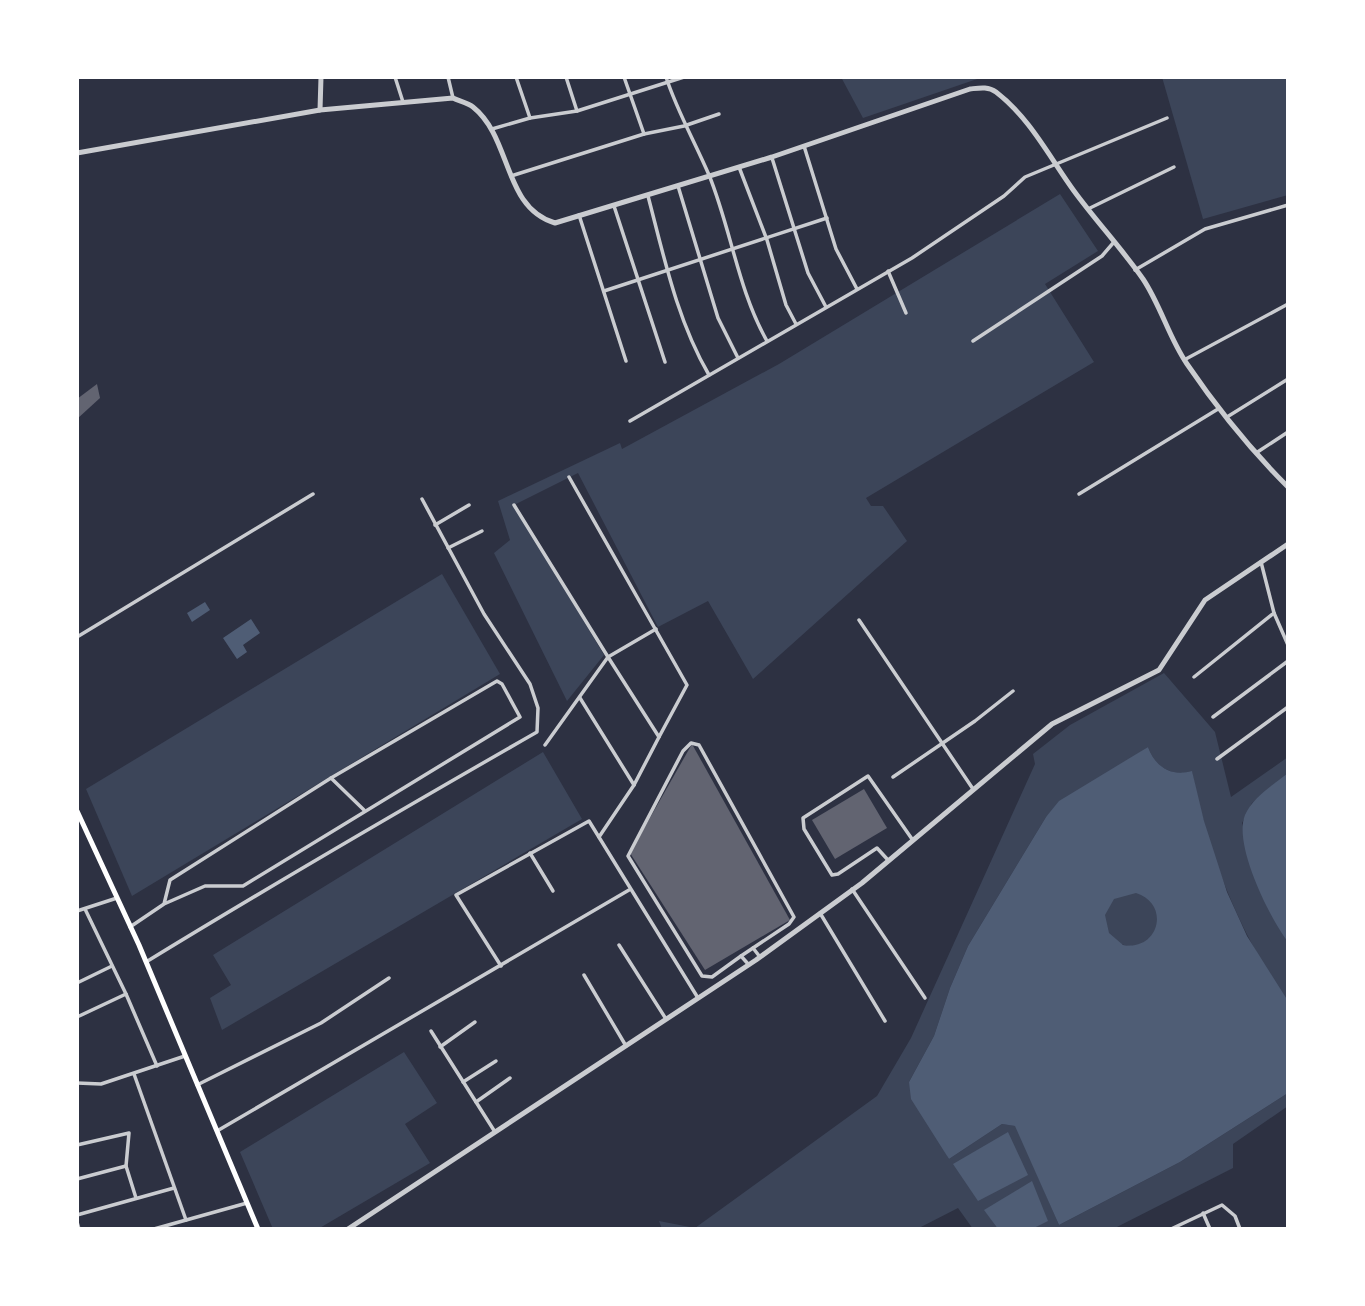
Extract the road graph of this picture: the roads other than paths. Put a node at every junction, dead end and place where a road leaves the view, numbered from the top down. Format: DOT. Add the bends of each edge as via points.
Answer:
graph roads {
  1 [pos="321,77"];
  2 [pos="395,77"];
  3 [pos="448,77"];
  4 [pos="516,77"];
  5 [pos="566,77"];
  6 [pos="624,77"];
  7 [pos="666,77"];
  8 [pos="684,77"];
  9 [pos="668,83"];
  10 [pos="630,95"];
  11 [pos="453,98"];
  12 [pos="402,102"];
  13 [pos="320,110"];
  14 [pos="577,111"];
  15 [pos="719,114"];
  16 [pos="530,118"];
  17 [pos="1167,118"];
  18 [pos="684,126"];
  19 [pos="492,129"];
  20 [pos="644,134"];
  21 [pos="804,146"];
  22 [pos="77,153"];
  23 [pos="772,157"];
  24 [pos="1055,163"];
  25 [pos="739,166"];
  26 [pos="1174,167"];
  27 [pos="708,174"];
  28 [pos="511,176"];
  29 [pos="677,184"];
  30 [pos="647,194"];
  31 [pos="613,204"];
  32 [pos="1288,205"];
  33 [pos="1088,209"];
  34 [pos="579,215"];
  35 [pos="827,218"];
  36 [pos="794,229"];
  37 [pos="766,240"];
  38 [pos="1114,242"];
  39 [pos="735,251"];
  40 [pos="700,262"];
  41 [pos="1135,270"];
  42 [pos="668,271"];
  43 [pos="888,271"];
  44 [pos="638,282"];
  45 [pos="857,289"];
  46 [pos="604,291"];
  47 [pos="1288,304"];
  48 [pos="826,307"];
  49 [pos="906,313"];
  50 [pos="796,324"];
  51 [pos="767,341"];
  52 [pos="973,341"];
  53 [pos="738,358"];
  54 [pos="1184,360"];
  55 [pos="626,361"];
  56 [pos="665,362"];
  57 [pos="709,375"];
  58 [pos="1288,379"];
  59 [pos="1218,409"];
  60 [pos="1227,417"];
  61 [pos="630,421"];
  62 [pos="1288,432"];
  63 [pos="1254,454"];
  64 [pos="569,477"];
  65 [pos="1288,487"];
  66 [pos="313,494"];
  67 [pos="1079,494"];
  68 [pos="422,499"];
  69 [pos="469,505"];
  70 [pos="514,505"];
  71 [pos="435,525"];
  72 [pos="482,531"];
  73 [pos="1288,544"];
  74 [pos="448,548"];
  75 [pos="1261,560"];
  76 [pos="1274,613"];
  77 [pos="859,620"];
  78 [pos="656,629"];
  79 [pos="77,637"];
  80 [pos="1288,645"];
  81 [pos="608,657"];
  82 [pos="1288,661"];
  83 [pos="1194,677"];
  84 [pos="1013,691"];
  85 [pos="580,698"];
  86 [pos="1288,707"];
  87 [pos="1213,717"];
  88 [pos="659,737"];
  89 [pos="942,744"];
  90 [pos="545,745"];
  91 [pos="1217,759"];
  92 [pos="893,777"];
  93 [pos="331,778"];
  94 [pos="634,785"];
  95 [pos="973,789"];
  96 [pos="364,810"];
  97 [pos="77,811"];
  98 [pos="598,837"];
  99 [pos="912,839"];
  100 [pos="530,853"];
  101 [pos="888,860"];
  102 [pos="629,890"];
  103 [pos="852,890"];
  104 [pos="553,891"];
  105 [pos="117,898"];
  106 [pos="164,904"];
  107 [pos="85,909"];
  108 [pos="77,911"];
  109 [pos="820,913"];
  110 [pos="130,927"];
  111 [pos="619,945"];
  112 [pos="753,947"];
  113 [pos="741,956"];
  114 [pos="760,957"];
  115 [pos="146,962"];
  116 [pos="749,965"];
  117 [pos="112,966"];
  118 [pos="501,966"];
  119 [pos="584,975"];
  120 [pos="389,978"];
  121 [pos="77,983"];
  122 [pos="126,994"];
  123 [pos="698,998"];
  124 [pos="925,998"];
  125 [pos="77,1017"];
  126 [pos="666,1019"];
  127 [pos="885,1021"];
  128 [pos="475,1022"];
  129 [pos="431,1031"];
  130 [pos="626,1046"];
  131 [pos="440,1047"];
  132 [pos="185,1056"];
  133 [pos="496,1061"];
  134 [pos="157,1066"];
  135 [pos="134,1074"];
  136 [pos="510,1078"];
  137 [pos="463,1082"];
  138 [pos="77,1083"];
  139 [pos="197,1085"];
  140 [pos="476,1102"];
  141 [pos="217,1130"];
  142 [pos="496,1134"];
  143 [pos="77,1145"];
  144 [pos="126,1166"];
  145 [pos="77,1179"];
  146 [pos="174,1188"];
  147 [pos="136,1198"];
  148 [pos="247,1203"];
  149 [pos="1203,1213"];
  150 [pos="77,1215"];
  151 [pos="186,1220"];
  152 [pos="77,1222"];
  153 [pos="79,1229"];
  154 [pos="154,1229"];
  155 [pos="258,1229"];
  156 [pos="348,1229"];
  157 [pos="1171,1229"];
  158 [pos="1210,1229"];
  159 [pos="1240,1229"];
  1 -- 13 [label="street"];
  2 -- 12 [label="street"];
  3 -- 11 [label="street"];
  4 -- 16 [label="street"];
  5 -- 14 [label="street"];
  6 -- 10 [label="street"];
  7 -- 9 [label="street"];
  8 -- 9 [label="street"];
  9 -- 10 [label="street"];
  9 -- 18 [label="street"];
  10 -- 14 [label="street"];
  10 -- 20 [label="street"];
  11 -- 12 [label="street"];
  11 -- 19 [label="street" via="472,107"];
  12 -- 13 [label="street"];
  13 -- 22 [label="street"];
  14 -- 16 [label="street"];
  15 -- 18 [label="street"];
  16 -- 19 [label="street"];
  17 -- 24 [label="street"];
  18 -- 20 [label="street"];
  18 -- 27 [label="street"];
  19 -- 28 [label="street"];
  20 -- 28 [label="street"];
  21 -- 23 [label="street"];
  21 -- 24 [label="street" via="970,89 986,88 1020,116"];
  21 -- 35 [label="street"];
  23 -- 25 [label="street"];
  23 -- 36 [label="street"];
  24 -- 33 [label="street"];
  24 -- 43 [label="street" via="1025,177 975,217"];
  25 -- 27 [label="street"];
  25 -- 37 [label="street"];
  26 -- 33 [label="street"];
  27 -- 29 [label="street"];
  27 -- 39 [label="street"];
  28 -- 34 [label="street" via="518,194 537,218 555,223"];
  29 -- 30 [label="street"];
  29 -- 40 [label="street"];
  30 -- 31 [label="street"];
  30 -- 42 [label="street"];
  31 -- 34 [label="street"];
  31 -- 44 [label="street"];
  32 -- 41 [label="street" via="1205,229"];
  33 -- 38 [label="street"];
  34 -- 46 [label="street"];
  35 -- 36 [label="street"];
  35 -- 45 [label="street" via="836,249"];
  36 -- 37 [label="street"];
  36 -- 48 [label="street" via="808,273"];
  37 -- 39 [label="street"];
  37 -- 50 [label="street" via="779,287"];
  38 -- 41 [label="street"];
  38 -- 52 [label="street" via="1102,256"];
  39 -- 40 [label="street"];
  39 -- 51 [label="street" via="750,304"];
  40 -- 42 [label="street"];
  40 -- 53 [label="street" via="718,318"];
  41 -- 54 [label="street"];
  42 -- 44 [label="street"];
  42 -- 57 [label="street" via="690,339"];
  43 -- 45 [label="street"];
  43 -- 49 [label="street"];
  44 -- 46 [label="street"];
  44 -- 56 [label="street"];
  45 -- 48 [label="street"];
  46 -- 55 [label="street"];
  47 -- 54 [label="street"];
  48 -- 50 [label="street"];
  50 -- 51 [label="street"];
  51 -- 53 [label="street"];
  53 -- 57 [label="street"];
  54 -- 59 [label="street"];
  57 -- 61 [label="street"];
  58 -- 60 [label="street"];
  59 -- 60 [label="street"];
  59 -- 67 [label="street"];
  60 -- 63 [label="street"];
  62 -- 63 [label="street"];
  63 -- 65 [label="street"];
  64 -- 78 [label="street"];
  66 -- 79 [label="street"];
  68 -- 71 [label="street"];
  69 -- 71 [label="street"];
  70 -- 81 [label="street"];
  71 -- 74 [label="street"];
  72 -- 74 [label="street"];
  73 -- 75 [label="street"];
  74 -- 115 [label="street" via="530,684 538,708 537,732"];
  75 -- 76 [label="street"];
  75 -- 95 [label="street" via="1205,600 1159,670 1052,724"];
  76 -- 80 [label="street"];
  76 -- 83 [label="street"];
  77 -- 89 [label="street"];
  78 -- 81 [label="street"];
  78 -- 88 [label="street" via="687,685"];
  81 -- 85 [label="street"];
  81 -- 88 [label="street"];
  82 -- 87 [label="street"];
  84 -- 89 [label="street"];
  85 -- 90 [label="street"];
  85 -- 94 [label="street"];
  86 -- 91 [label="street"];
  88 -- 94 [label="street"];
  89 -- 92 [label="street"];
  89 -- 95 [label="street"];
  93 -- 96 [label="street"];
  93 -- 96 [label="street" via="500,682 520,716"];
  93 -- 106 [label="street" via="170,880"];
  94 -- 98 [label="street"];
  95 -- 99 [label="street"];
  96 -- 106 [label="street" via="243,886 205,886"];
  97 -- 105 [label="main road"];
  98 -- 100 [label="street" via="589,821"];
  98 -- 102 [label="street"];
  99 -- 101 [label="street"];
  99 -- 101 [label="street" via="868,776 803,818 804,829 832,875 877,848"];
  100 -- 104 [label="street"];
  100 -- 118 [label="street" via="456,895"];
  101 -- 103 [label="street"];
  102 -- 118 [label="street"];
  102 -- 123 [label="street"];
  103 -- 109 [label="street"];
  103 -- 124 [label="street"];
  105 -- 107 [label="street"];
  105 -- 110 [label="main road"];
  106 -- 110 [label="street"];
  107 -- 108 [label="street"];
  107 -- 117 [label="street"];
  109 -- 114 [label="street"];
  109 -- 127 [label="street"];
  110 -- 115 [label="main road"];
  111 -- 126 [label="street"];
  112 -- 113 [label="street"];
  112 -- 113 [label="street" via="789,925 794,917 699,745 691,743 628,856 702,976 712,977"];
  112 -- 114 [label="street"];
  113 -- 116 [label="street"];
  114 -- 116 [label="street"];
  115 -- 132 [label="main road"];
  116 -- 123 [label="street"];
  117 -- 121 [label="street"];
  117 -- 122 [label="street"];
  118 -- 141 [label="street"];
  119 -- 130 [label="street"];
  120 -- 139 [label="street" via="321,1023"];
  122 -- 125 [label="street"];
  122 -- 134 [label="street"];
  123 -- 126 [label="street"];
  126 -- 130 [label="street"];
  128 -- 131 [label="street"];
  129 -- 131 [label="street"];
  130 -- 142 [label="street"];
  131 -- 137 [label="street"];
  132 -- 134 [label="street"];
  132 -- 139 [label="main road"];
  133 -- 137 [label="street"];
  134 -- 135 [label="street"];
  135 -- 138 [label="street" via="100,1084"];
  135 -- 146 [label="street"];
  136 -- 140 [label="street"];
  137 -- 140 [label="street"];
  139 -- 141 [label="main road"];
  140 -- 142 [label="street"];
  141 -- 148 [label="main road"];
  142 -- 156 [label="street"];
  143 -- 144 [label="street" via="129,1133"];
  144 -- 145 [label="street"];
  144 -- 147 [label="street"];
  146 -- 147 [label="street"];
  146 -- 151 [label="street"];
  147 -- 150 [label="street"];
  148 -- 151 [label="street"];
  148 -- 155 [label="main road"];
  149 -- 157 [label="street"];
  149 -- 158 [label="street"];
  149 -- 159 [label="street" via="1222,1205 1235,1216"];
  151 -- 154 [label="street"];
  152 -- 153 [label="street"];
}
